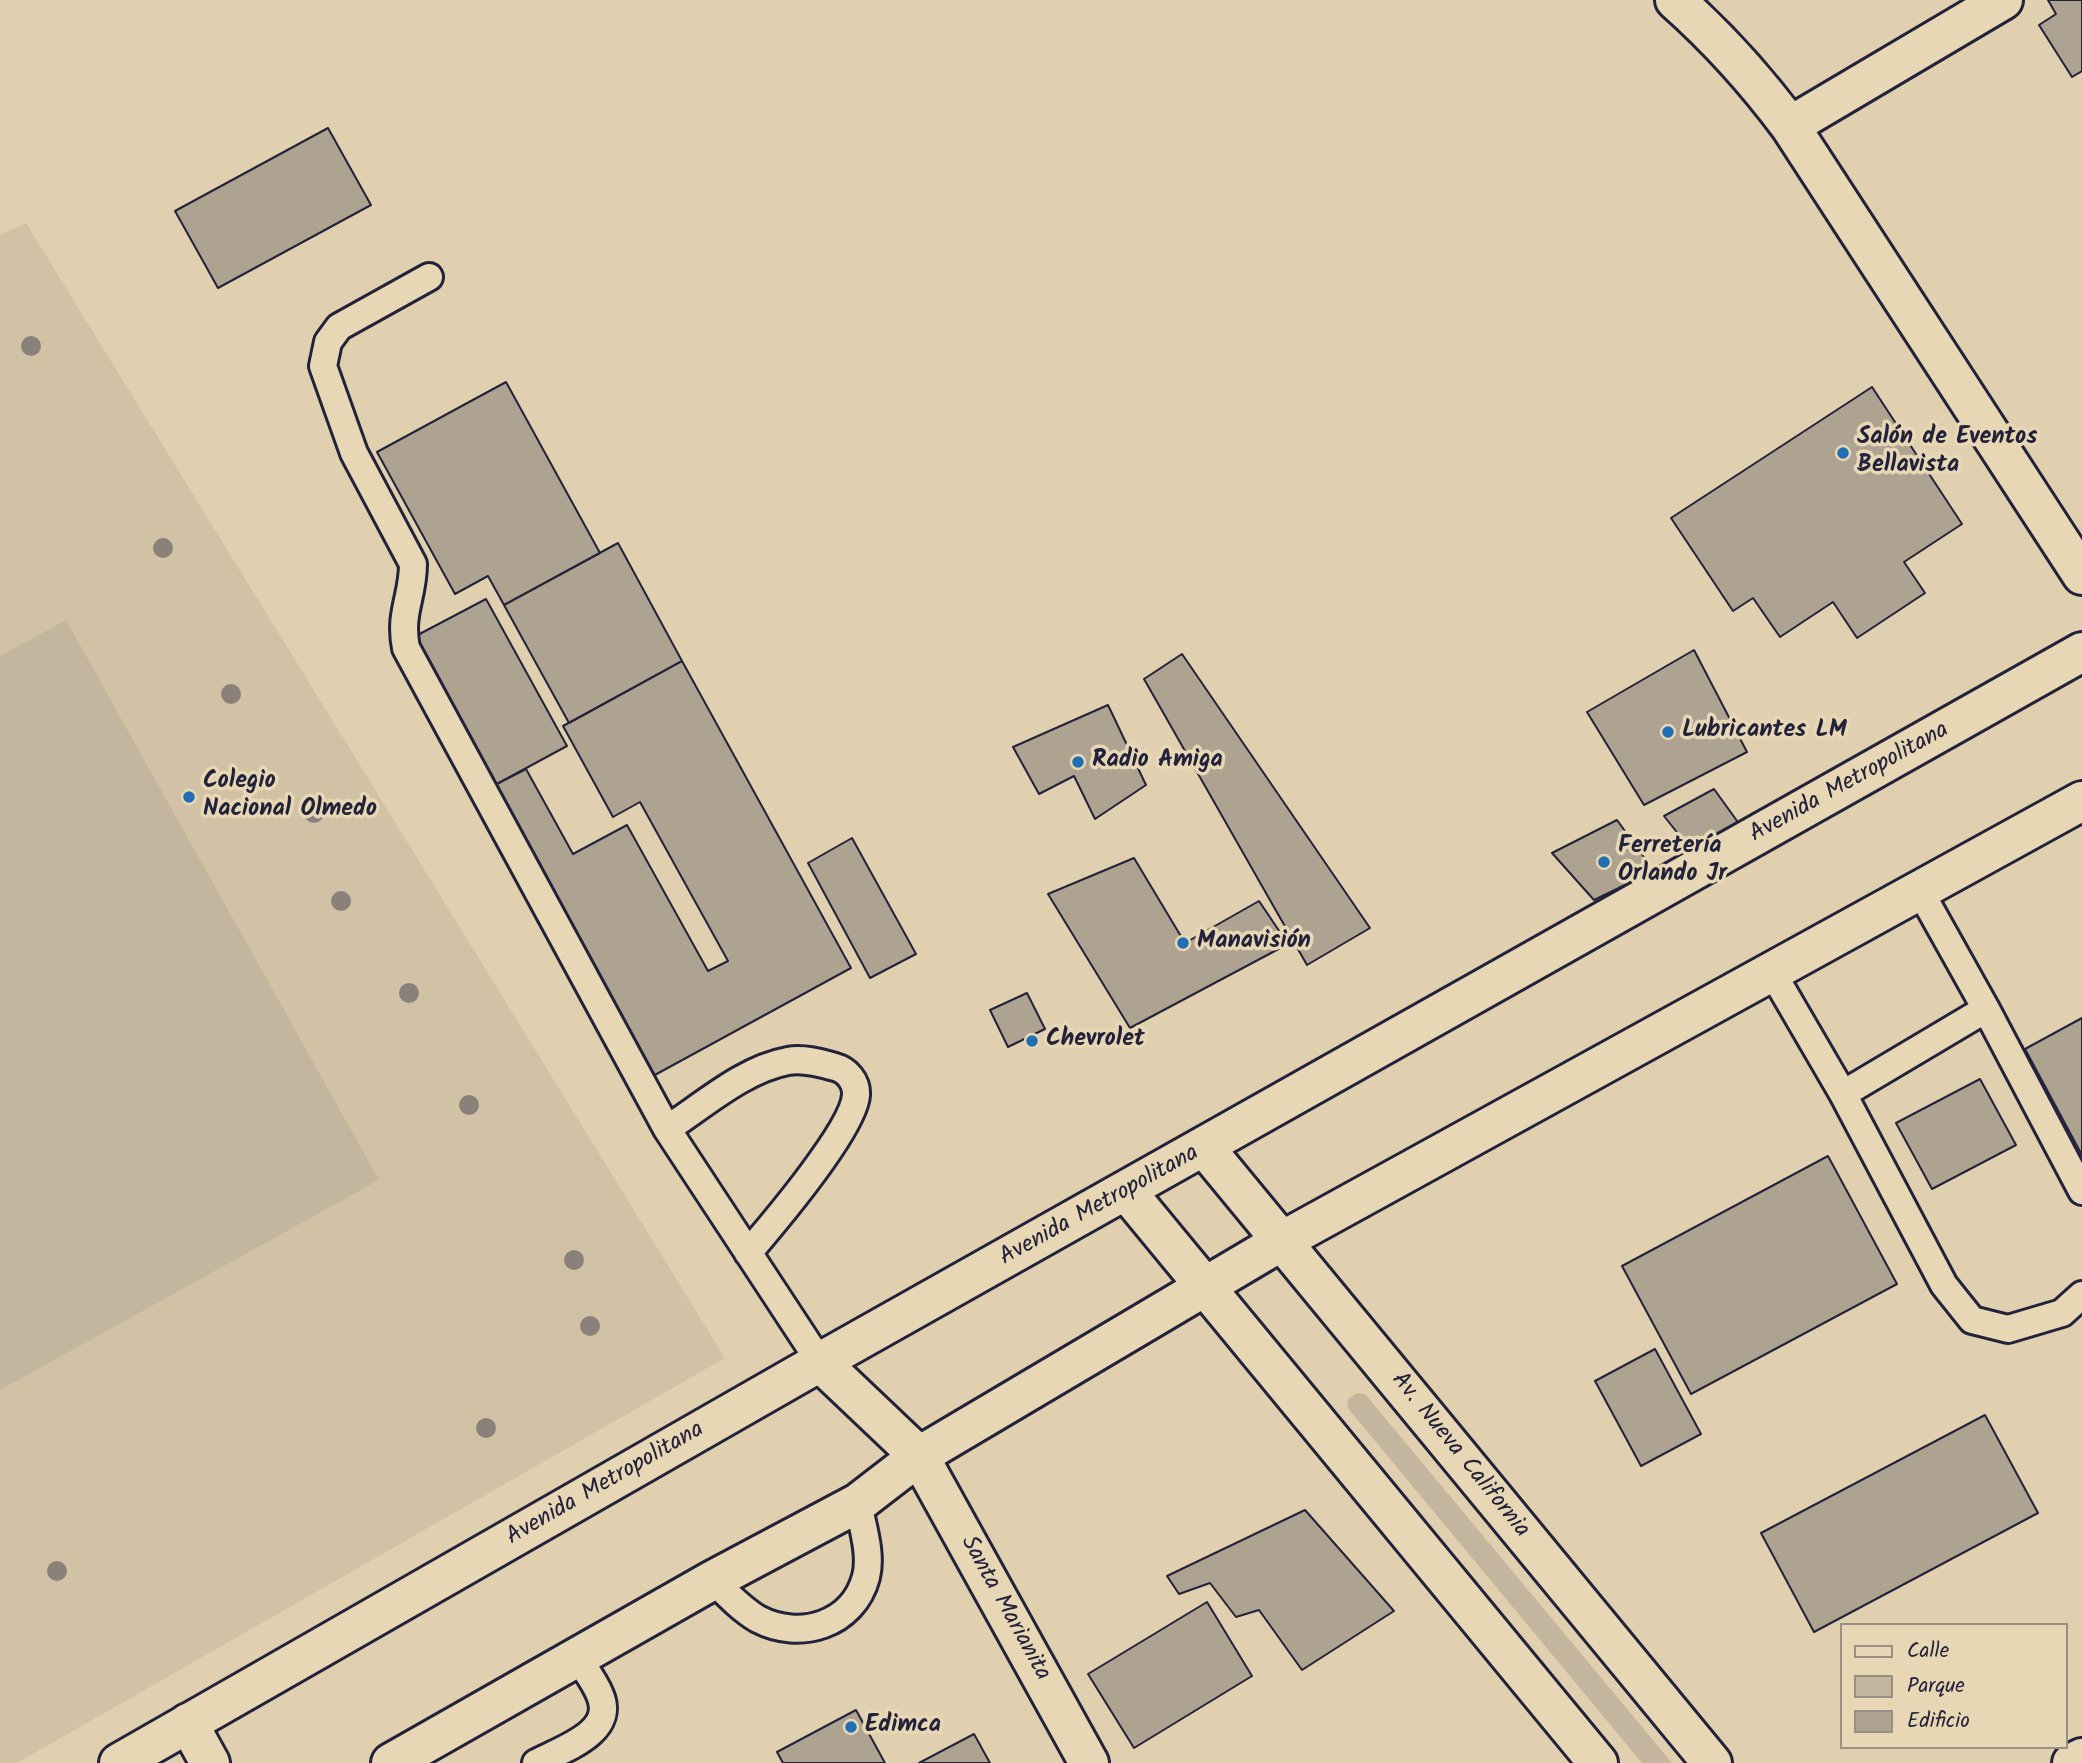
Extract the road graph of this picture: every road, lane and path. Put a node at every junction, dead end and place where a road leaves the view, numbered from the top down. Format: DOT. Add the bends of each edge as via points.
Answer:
graph roads {
  1 [pos="1675,0"];
  2 [pos="2003,0"];
  3 [pos="1790,126"];
  4 [pos="429,277"];
  5 [pos="2082,575"];
  6 [pos="2082,652"];
  7 [pos="2082,802"];
  8 [pos="1920,891"];
  9 [pos="1772,972"];
  10 [pos="1986,1009"];
  11 [pos="1843,1094"];
  12 [pos="667,1129"];
  13 [pos="1205,1148"];
  14 [pos="2082,1191"];
  15 [pos="1127,1192"];
  16 [pos="1282,1241"];
  17 [pos="748,1253"];
  18 [pos="1206,1286"];
  19 [pos="2082,1295"];
  20 [pos="820,1363"];
  21 [pos="919,1456"];
  22 [pos="858,1503"];
  23 [pos="713,1580"];
  24 [pos="577,1657"];
  25 [pos="188,1723"];
  26 [pos="2082,1758"];
  27 [pos="119,1763"];
  28 [pos="210,1763"];
  29 [pos="391,1763"];
  30 [pos="537,1763"];
  31 [pos="1090,1763"];
  32 [pos="1598,1763"];
  33 [pos="1712,1763"];
  34 [pos="2072,1763"];
  1 -- 3 [label="main road" via="1718,37"];
  2 -- 3 [label="main road"];
  3 -- 5 [label="main road"];
  4 -- 12 [label="lane" via="339,327 328,342 323,366 354,453 413,564 401,626 405,649"];
  6 -- 13 [label="main road, Avenida Metropolitana"];
  7 -- 8 [label="main road"];
  8 -- 9 [label="main road"];
  8 -- 10 [label="lane"];
  9 -- 11 [label="lane"];
  9 -- 16 [label="main road"];
  10 -- 11 [label="lane"];
  10 -- 14 [label="lane"];
  11 -- 19 [label="lane" via="1944,1285 1972,1320 2008,1329 2062,1313"];
  12 -- 17 [label="lane"];
  12 -- 17 [label="lane" via="750,1075 789,1060 816,1061 852,1078 856,1095 846,1120 798,1194"];
  13 -- 15 [label="main road, Avenida Metropolitana"];
  13 -- 16 [label="main road, Av. Nueva California"];
  15 -- 18 [label="main road"];
  15 -- 20 [label="main road, Avenida Metropolitana"];
  16 -- 18 [label="main road"];
  16 -- 33 [label="main road, Av. Nueva California"];
  17 -- 20 [label="lane"];
  18 -- 21 [label="main road"];
  18 -- 32 [label="main road"];
  20 -- 21 [label="main road, Santa Marianita"];
  20 -- 25 [label="main road, Avenida Metropolitana"];
  21 -- 22 [label="main road"];
  21 -- 31 [label="main road, Santa Marianita"];
  22 -- 23 [label="main road"];
  22 -- 23 [label="lane" via="867,1575 846,1612 821,1627 794,1630 759,1619"];
  23 -- 24 [label="main road"];
  24 -- 29 [label="main road"];
  24 -- 30 [label="lane" via="601,1696 604,1715 596,1731"];
  25 -- 27 [label="main road, Avenida Metropolitana"];
  25 -- 28 [label="main road"];
  26 -- 34 [label="main road"];
}
